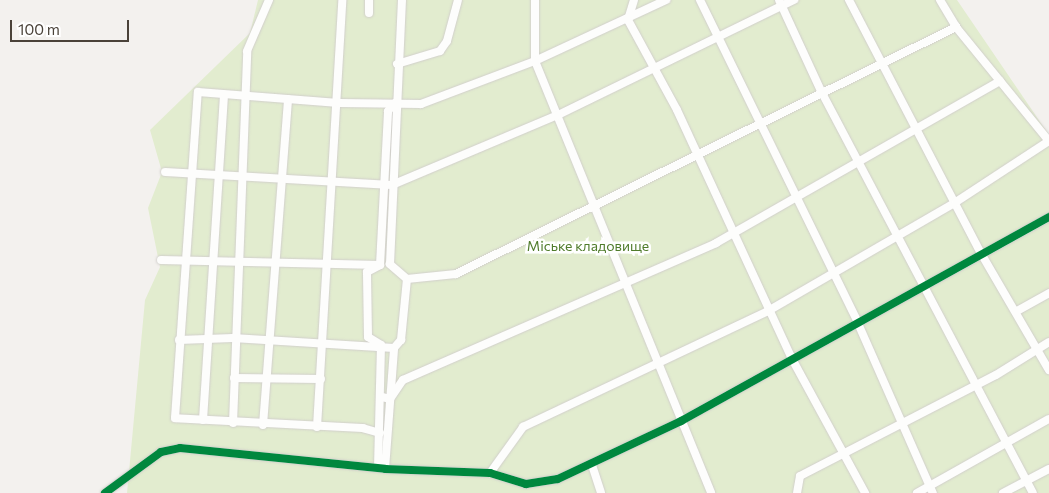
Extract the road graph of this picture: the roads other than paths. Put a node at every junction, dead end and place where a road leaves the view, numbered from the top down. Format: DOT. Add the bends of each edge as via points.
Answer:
graph roads {
  1 [pos="269,0"];
  2 [pos="342,0"];
  3 [pos="369,0"];
  4 [pos="402,0"];
  5 [pos="458,0"];
  6 [pos="535,0"];
  7 [pos="634,0"];
  8 [pos="666,0"];
  9 [pos="700,0"];
  10 [pos="794,0"];
  11 [pos="849,0"];
  12 [pos="940,0"];
  13 [pos="780,3"];
  14 [pos="369,13"];
  15 [pos="628,20"];
  16 [pos="956,27"];
  17 [pos="719,38"];
  18 [pos="535,62"];
  19 [pos="879,62"];
  20 [pos="397,64"];
  21 [pos="653,70"];
  22 [pos="1000,81"];
  23 [pos="821,91"];
  24 [pos="224,95"];
  25 [pos="245,97"];
  26 [pos="288,99"];
  27 [pos="339,103"];
  28 [pos="395,103"];
  29 [pos="558,115"];
  30 [pos="761,122"];
  31 [pos="917,127"];
  32 [pos="1049,141"];
  33 [pos="696,155"];
  34 [pos="858,162"];
  35 [pos="165,172"];
  36 [pos="190,173"];
  37 [pos="220,175"];
  38 [pos="240,175"];
  39 [pos="281,178"];
  40 [pos="333,181"];
  41 [pos="383,184"];
  42 [pos="392,185"];
  43 [pos="793,196"];
  44 [pos="956,202"];
  45 [pos="591,206"];
  46 [pos="1049,216"];
  47 [pos="731,234"];
  48 [pos="900,236"];
  49 [pos="982,255"];
  50 [pos="213,258"];
  51 [pos="161,260"];
  52 [pos="238,260"];
  53 [pos="275,260"];
  54 [pos="184,262"];
  55 [pos="328,262"];
  56 [pos="390,264"];
  57 [pos="380,265"];
  58 [pos="832,271"];
  59 [pos="407,279"];
  60 [pos="625,282"];
  61 [pos="926,287"];
  62 [pos="1049,293"];
  63 [pos="768,311"];
  64 [pos="1017,311"];
  65 [pos="858,321"];
  66 [pos="233,338"];
  67 [pos="179,340"];
  68 [pos="208,340"];
  69 [pos="271,340"];
  70 [pos="324,341"];
  71 [pos="1049,342"];
  72 [pos="381,346"];
  73 [pos="394,348"];
  74 [pos="1038,349"];
  75 [pos="791,357"];
  76 [pos="657,360"];
  77 [pos="1049,370"];
  78 [pos="234,378"];
  79 [pos="267,378"];
  80 [pos="322,379"];
  81 [pos="977,383"];
  82 [pos="386,398"];
  83 [pos="1049,419"];
  84 [pos="203,420"];
  85 [pos="680,421"];
  86 [pos="233,422"];
  87 [pos="904,422"];
  88 [pos="263,425"];
  89 [pos="317,427"];
  90 [pos="380,433"];
  91 [pos="1008,445"];
  92 [pos="843,455"];
  93 [pos="592,465"];
  94 [pos="382,468"];
  95 [pos="1049,469"];
  96 [pos="490,473"];
  97 [pos="1028,481"];
  98 [pos="526,484"];
  99 [pos="930,485"];
  100 [pos="105,493"];
  101 [pos="526,493"];
  102 [pos="601,493"];
  103 [pos="712,493"];
  104 [pos="797,493"];
  105 [pos="865,493"];
  106 [pos="917,493"];
  107 [pos="933,493"];
  108 [pos="1003,493"];
  109 [pos="1033,493"];
  1 -- 25 [label="street" via="248,51"];
  2 -- 27 [label="street"];
  3 -- 14 [label="street"];
  4 -- 20 [label="street"];
  5 -- 20 [label="street" via="447,41 440,51"];
  6 -- 18 [label="street"];
  7 -- 15 [label="street"];
  8 -- 15 [label="street"];
  9 -- 17 [label="street"];
  10 -- 13 [label="street"];
  11 -- 19 [label="street"];
  12 -- 16 [label="street"];
  13 -- 17 [label="street"];
  13 -- 23 [label="street"];
  15 -- 18 [label="street"];
  15 -- 21 [label="street"];
  16 -- 19 [label="street"];
  16 -- 22 [label="street"];
  17 -- 21 [label="street"];
  17 -- 30 [label="street"];
  18 -- 28 [label="street" via="421,104"];
  18 -- 29 [label="street"];
  19 -- 23 [label="street"];
  19 -- 31 [label="street"];
  20 -- 28 [label="street"];
  21 -- 29 [label="street"];
  21 -- 33 [label="street"];
  22 -- 31 [label="street"];
  22 -- 32 [label="street"];
  23 -- 30 [label="street"];
  23 -- 34 [label="street"];
  24 -- 25 [label="street"];
  24 -- 36 [label="street" via="198,92"];
  24 -- 37 [label="street"];
  25 -- 26 [label="street"];
  25 -- 38 [label="street"];
  26 -- 27 [label="street"];
  26 -- 39 [label="street"];
  27 -- 28 [label="street"];
  27 -- 40 [label="street"];
  28 -- 41 [label="street" via="388,111"];
  28 -- 42 [label="street" via="398,113"];
  29 -- 42 [label="street"];
  29 -- 45 [label="street"];
  30 -- 33 [label="street"];
  30 -- 43 [label="street"];
  31 -- 34 [label="street"];
  31 -- 44 [label="street"];
  32 -- 44 [label="street"];
  33 -- 45 [label="street"];
  33 -- 47 [label="street"];
  34 -- 43 [label="street"];
  34 -- 48 [label="street"];
  35 -- 36 [label="street"];
  36 -- 37 [label="street"];
  36 -- 54 [label="street"];
  37 -- 38 [label="street"];
  37 -- 50 [label="street"];
  38 -- 39 [label="street"];
  38 -- 52 [label="street"];
  39 -- 40 [label="street"];
  39 -- 53 [label="street"];
  40 -- 41 [label="street"];
  40 -- 55 [label="street"];
  41 -- 42 [label="street"];
  41 -- 57 [label="street"];
  42 -- 56 [label="street"];
  43 -- 47 [label="street"];
  43 -- 58 [label="street"];
  44 -- 48 [label="street"];
  44 -- 49 [label="street"];
  45 -- 59 [label="street" via="456,274"];
  45 -- 60 [label="street"];
  46 -- 49 [label="street"];
  47 -- 60 [label="street"];
  47 -- 63 [label="street"];
  48 -- 58 [label="street"];
  48 -- 61 [label="street"];
  49 -- 61 [label="street"];
  49 -- 64 [label="street"];
  50 -- 52 [label="street"];
  50 -- 54 [label="street"];
  50 -- 68 [label="street"];
  51 -- 54 [label="street"];
  52 -- 53 [label="street"];
  52 -- 66 [label="street"];
  53 -- 55 [label="street"];
  53 -- 69 [label="street"];
  54 -- 67 [label="street"];
  55 -- 57 [label="street"];
  55 -- 70 [label="street"];
  56 -- 57 [label="street"];
  56 -- 59 [label="street"];
  57 -- 72 [label="street" via="367,272 365,316 368,336"];
  58 -- 63 [label="street"];
  58 -- 65 [label="street"];
  59 -- 73 [label="street" via="401,340"];
  60 -- 76 [label="street"];
  60 -- 82 [label="street" via="403,380"];
  61 -- 65 [label="street"];
  61 -- 81 [label="street"];
  62 -- 64 [label="street"];
  63 -- 75 [label="street"];
  63 -- 76 [label="street"];
  64 -- 74 [label="street"];
  65 -- 75 [label="street"];
  65 -- 87 [label="street"];
  66 -- 68 [label="street"];
  66 -- 69 [label="street"];
  66 -- 78 [label="street"];
  67 -- 68 [label="street"];
  67 -- 84 [label="street" via="175,418"];
  68 -- 84 [label="street"];
  69 -- 70 [label="street"];
  69 -- 79 [label="street"];
  70 -- 72 [label="street"];
  70 -- 80 [label="street"];
  71 -- 74 [label="street"];
  72 -- 73 [label="street"];
  72 -- 82 [label="street"];
  73 -- 82 [label="street"];
  74 -- 77 [label="street"];
  74 -- 81 [label="street"];
  75 -- 85 [label="street"];
  75 -- 92 [label="street"];
  76 -- 85 [label="street"];
  76 -- 96 [label="street" via="523,427"];
  78 -- 79 [label="street"];
  78 -- 86 [label="street"];
  79 -- 80 [label="street"];
  79 -- 88 [label="street"];
  80 -- 89 [label="street"];
  81 -- 87 [label="street"];
  81 -- 91 [label="street"];
  82 -- 90 [label="street"];
  82 -- 94 [label="street"];
  83 -- 91 [label="street"];
  84 -- 86 [label="street"];
  85 -- 93 [label="street"];
  85 -- 103 [label="street"];
  86 -- 88 [label="street"];
  87 -- 92 [label="street"];
  87 -- 99 [label="street"];
  88 -- 89 [label="street"];
  89 -- 90 [label="street" via="363,428"];
  90 -- 94 [label="street"];
  91 -- 97 [label="street"];
  91 -- 99 [label="street"];
  92 -- 104 [label="street" via="800,476"];
  92 -- 105 [label="street"];
  93 -- 98 [label="street" via="558,479"];
  93 -- 102 [label="street"];
  94 -- 96 [label="street"];
  94 -- 100 [label="street" via="180,448 161,452"];
  95 -- 97 [label="street"];
  96 -- 98 [label="street"];
  97 -- 108 [label="street"];
  97 -- 109 [label="street"];
  98 -- 101 [label="street"];
  99 -- 106 [label="street"];
  99 -- 107 [label="street"];
}
